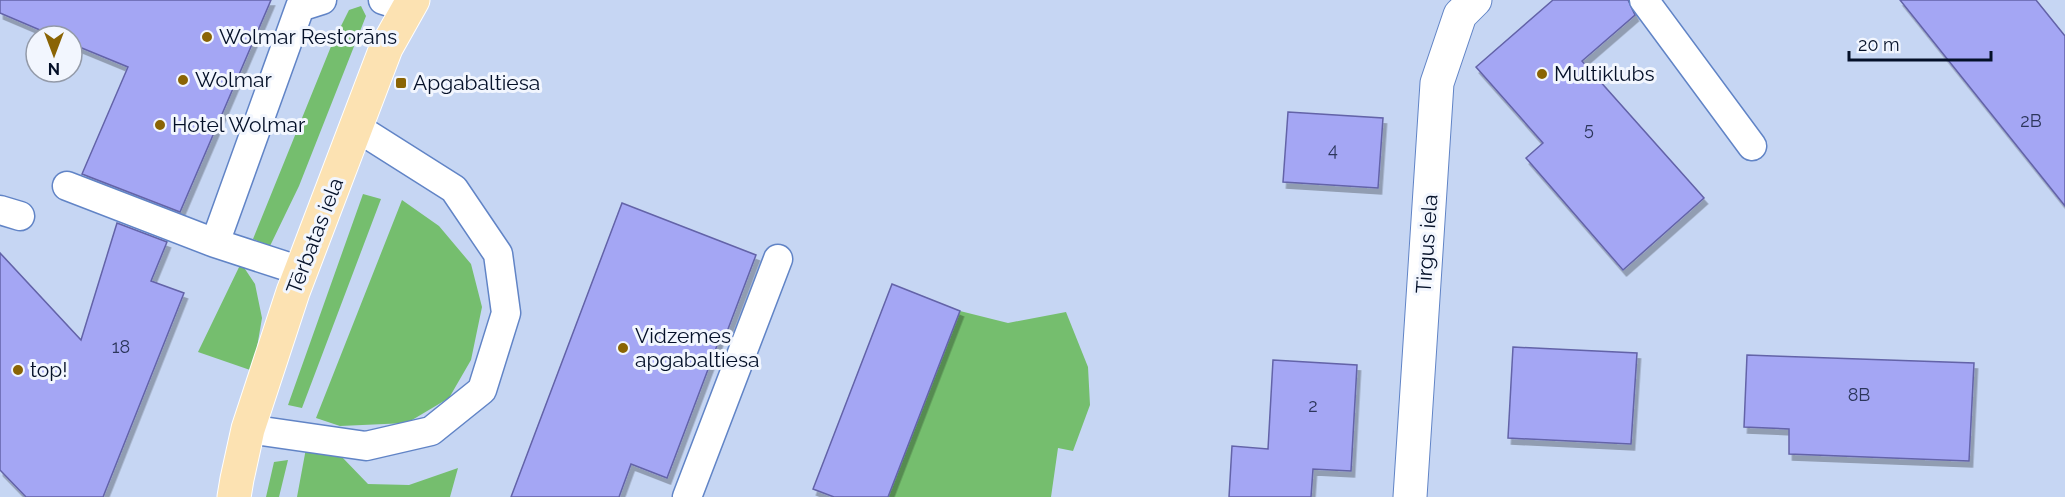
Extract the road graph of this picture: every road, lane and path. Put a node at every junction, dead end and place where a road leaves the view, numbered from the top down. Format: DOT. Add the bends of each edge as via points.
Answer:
graph roads {
  1 [pos="322,0"];
  2 [pos="1475,0"];
  3 [pos="1644,0"];
  4 [pos="401,3"];
  5 [pos="356,127"];
  6 [pos="1752,146"];
  7 [pos="67,186"];
  8 [pos="215,243"];
  9 [pos="778,259"];
  10 [pos="301,271"];
  11 [pos="248,429"];
  12 [pos="233,491"];
  13 [pos="687,497"];
  14 [pos="1410,497"];
  1 -- 8 [label="lane" via="300,7"];
  2 -- 14 [label="street, Tirgus iela" via="1460,15 1437,83"];
  3 -- 6 [label="lane"];
  4 -- 5 [label="main road, Tērbatas iela"];
  5 -- 10 [label="main road, Tērbatas iela"];
  5 -- 11 [label="lane" via="454,189 498,254 506,313 482,390 431,431 366,446"];
  7 -- 8 [label="lane"];
  8 -- 10 [label="lane"];
  9 -- 13 [label="lane"];
  10 -- 11 [label="main road, Tērbatas iela"];
  11 -- 12 [label="main road, Tērbatas iela"];
}
